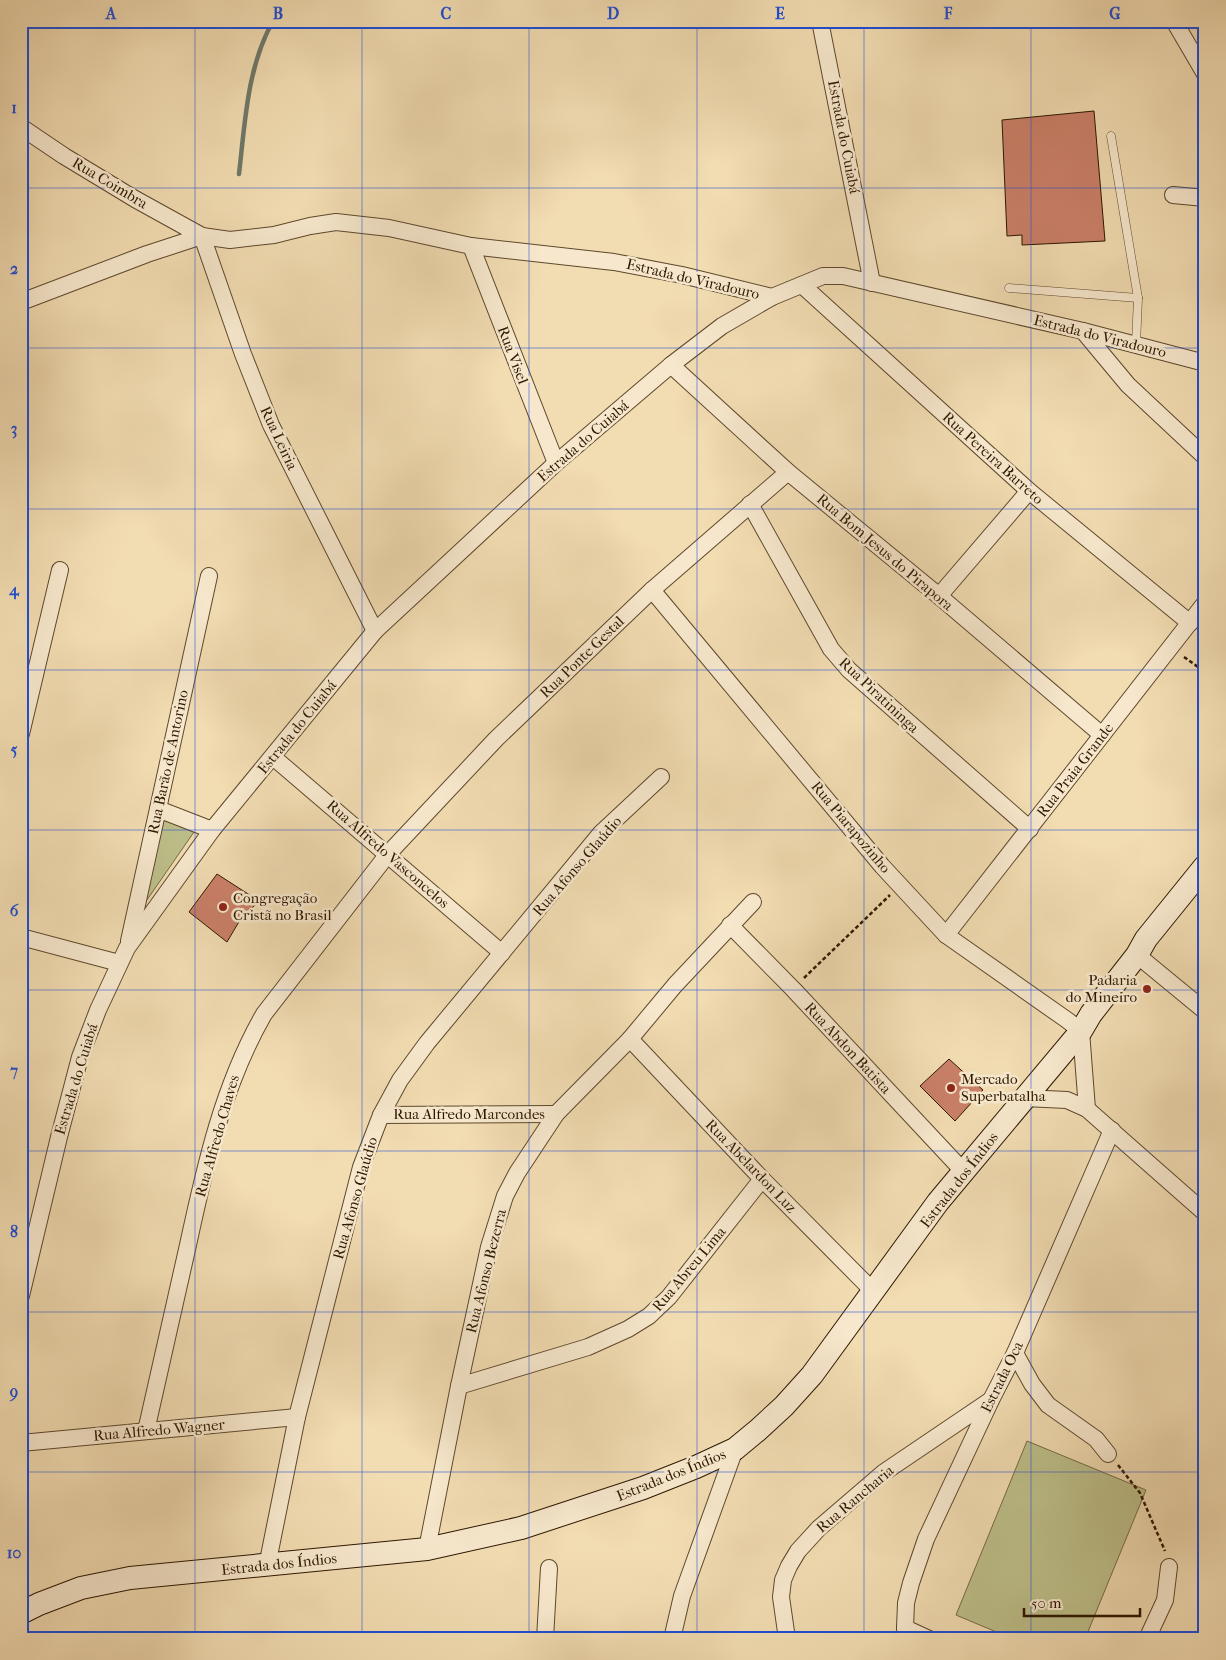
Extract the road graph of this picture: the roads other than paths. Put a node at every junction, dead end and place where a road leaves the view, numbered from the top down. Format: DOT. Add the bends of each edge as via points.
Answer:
graph roads {
  1 [pos="820,21"];
  2 [pos="1174,21"];
  3 [pos="1205,74"];
  4 [pos="21,127"];
  5 [pos="1111,136"];
  6 [pos="1173,195"];
  7 [pos="1205,198"];
  8 [pos="202,236"];
  9 [pos="471,246"];
  10 [pos="872,283"];
  11 [pos="802,285"];
  12 [pos="1009,288"];
  13 [pos="772,297"];
  14 [pos="1138,298"];
  15 [pos="21,302"];
  16 [pos="1083,332"];
  17 [pos="1136,344"];
  18 [pos="1205,363"];
  19 [pos="671,365"];
  20 [pos="1205,457"];
  21 [pos="556,463"];
  22 [pos="788,472"];
  23 [pos="1029,491"];
  24 [pos="750,504"];
  25 [pos="60,570"];
  26 [pos="209,576"];
  27 [pos="652,590"];
  28 [pos="939,596"];
  29 [pos="1205,603"];
  30 [pos="1190,623"];
  31 [pos="375,632"];
  32 [pos="21,734"];
  33 [pos="1102,735"];
  34 [pos="273,757"];
  35 [pos="662,777"];
  36 [pos="158,809"];
  37 [pos="1030,829"];
  38 [pos="212,830"];
  39 [pos="388,854"];
  40 [pos="1205,866"];
  41 [pos="753,902"];
  42 [pos="730,925"];
  43 [pos="946,935"];
  44 [pos="21,937"];
  45 [pos="127,948"];
  46 [pos="502,953"];
  47 [pos="1137,955"];
  48 [pos="119,963"];
  49 [pos="1205,1011"];
  50 [pos="1081,1031"];
  51 [pos="630,1039"];
  52 [pos="1024,1098"];
  53 [pos="1087,1109"];
  54 [pos="556,1114"];
  55 [pos="381,1115"];
  56 [pos="1112,1130"];
  57 [pos="964,1172"];
  58 [pos="762,1179"];
  59 [pos="1205,1213"];
  60 [pos="873,1291"];
  61 [pos="21,1296"];
  62 [pos="1015,1353"];
  63 [pos="459,1386"];
  64 [pos="991,1400"];
  65 [pos="297,1417"];
  66 [pos="146,1430"];
  67 [pos="21,1443"];
  68 [pos="735,1449"];
  69 [pos="1108,1454"];
  70 [pos="427,1549"];
  71 [pos="267,1566"];
  72 [pos="1169,1567"];
  73 [pos="549,1568"];
  74 [pos="21,1613"];
  75 [pos="906,1633"];
  76 [pos="545,1639"];
  77 [pos="672,1639"];
  78 [pos="786,1639"];
  79 [pos="929,1639"];
  80 [pos="1147,1639"];
  1 -- 10 [label="street, Estrada do Cuiabá"];
  2 -- 3 [label="street"];
  4 -- 8 [label="street, Rua Coimbra" via="135,199"];
  5 -- 14 [label="lane"];
  6 -- 7 [label="street"];
  8 -- 9 [label="street, Estrada do Viradouro" via="230,240 336,222 389,228"];
  8 -- 15 [label="street"];
  8 -- 31 [label="street, Rua Leiria" via="271,425"];
  9 -- 13 [label="street, Estrada do Viradouro" via="614,262"];
  9 -- 21 [label="street, Rua Visel"];
  10 -- 11 [label="street, Estrada do Viradouro" via="843,276 823,276"];
  10 -- 16 [label="street, Estrada do Viradouro"];
  11 -- 13 [label="street, Estrada do Viradouro"];
  11 -- 23 [label="street, Rua Pereira Barreto"];
  12 -- 14 [label="lane"];
  13 -- 19 [label="street, Estrada do Cuiabá" via="722,326"];
  14 -- 17 [label="lane"];
  16 -- 17 [label="street, Estrada do Viradouro"];
  16 -- 20 [label="street" via="1128,385"];
  17 -- 18 [label="street, Estrada do Viradouro"];
  19 -- 21 [label="street, Estrada do Cuiabá"];
  19 -- 22 [label="street, Rua Bom Jesus do Pirapora"];
  21 -- 31 [label="street, Estrada do Cuiabá"];
  22 -- 24 [label="street, Rua Ponte Gestal"];
  22 -- 28 [label="street, Rua Bom Jesus do Pirapora"];
  23 -- 28 [label="street"];
  23 -- 30 [label="street, Rua Pereira Barreto"];
  24 -- 27 [label="street, Rua Ponte Gestal"];
  24 -- 37 [label="street, Rua Piratininga" via="831,649 849,670"];
  25 -- 32 [label="street"];
  26 -- 36 [label="street, Rua Barão de Antorino"];
  27 -- 39 [label="street, Rua Ponte Gestal" via="496,739"];
  27 -- 43 [label="street, Rua Piarapozinho" via="900,886"];
  28 -- 33 [label="street, Rua Bom Jesus do Pirapora"];
  29 -- 30 [label="street, Rua Praia Grande"];
  30 -- 33 [label="street, Rua Praia Grande"];
  31 -- 34 [label="street, Estrada do Cuiabá"];
  33 -- 37 [label="street, Rua Praia Grande"];
  34 -- 38 [label="street, Estrada do Cuiabá"];
  34 -- 39 [label="street, Rua Alfredo Vasconcelos"];
  35 -- 46 [label="street, Rua Afonso Glaúdio" via="601,833"];
  36 -- 38 [label="street"];
  36 -- 45 [label="street, Rua Barão de Antorino"];
  37 -- 43 [label="street, Rua Praia Grande"];
  38 -- 45 [label="street, Estrada do Cuiabá"];
  39 -- 46 [label="street, Rua Alfredo Vasconcelos"];
  39 -- 66 [label="street, Rua Alfredo Chaves" via="264,1014 234,1073 221,1110 195,1212"];
  40 -- 47 [label="street, Estrada dos Índios" via="1146,938"];
  41 -- 42 [label="street, Rua Afonso Bezerra"];
  42 -- 51 [label="street, Rua Afonso Bezerra"];
  42 -- 57 [label="street, Rua Abdon Batista"];
  43 -- 50 [label="street, Rua Piarapozinho"];
  44 -- 48 [label="street"];
  45 -- 48 [label="street, Estrada do Cuiabá"];
  46 -- 55 [label="street, Rua Afonso Glaúdio" via="427,1043 400,1080"];
  47 -- 49 [label="street"];
  47 -- 50 [label="street, Estrada dos Índios"];
  48 -- 61 [label="street, Estrada do Cuiabá" via="80,1057"];
  50 -- 52 [label="street, Estrada dos Índios"];
  50 -- 53 [label="street"];
  51 -- 54 [label="street, Rua Afonso Bezerra"];
  51 -- 58 [label="street, Rua Abelardon Luz"];
  52 -- 53 [label="street" via="1067,1100"];
  52 -- 57 [label="street, Estrada dos Índios"];
  53 -- 56 [label="street"];
  54 -- 55 [label="street, Rua Alfredo Marcondes"];
  54 -- 63 [label="street, Rua Afonso Bezerra" via="517,1172 496,1221"];
  55 -- 65 [label="street, Rua Afonso Glaúdio" via="361,1167"];
  56 -- 59 [label="street"];
  56 -- 62 [label="street, Estrada Oca"];
  57 -- 60 [label="street, Estrada dos Índios"];
  58 -- 60 [label="street, Rua Abelardon Luz"];
  58 -- 63 [label="street, Rua Abreu Lima" via="669,1297 649,1316 588,1347"];
  60 -- 68 [label="street, Estrada dos Índios" via="812,1374 777,1412"];
  62 -- 64 [label="street, Estrada Oca"];
  62 -- 69 [label="street" via="1032,1384 1048,1404 1096,1439"];
  63 -- 70 [label="street, Rua Afonso Bezerra"];
  64 -- 75 [label="street, Estrada Oca" via="926,1539 906,1603"];
  64 -- 78 [label="street, Rua Rancharia" via="883,1473 819,1528 798,1551 783,1580 781,1597"];
  65 -- 66 [label="street, Rua Alfredo Wagner"];
  65 -- 71 [label="street, Rua Afonso Glaúdio"];
  66 -- 67 [label="street, Rua Alfredo Wagner"];
  68 -- 70 [label="street, Estrada dos Índios" via="696,1468 593,1505 521,1528"];
  68 -- 77 [label="street" via="682,1596"];
  70 -- 71 [label="street, Estrada dos Índios"];
  71 -- 74 [label="street, Estrada dos Índios" via="130,1578 81,1588"];
  72 -- 80 [label="street" via="1164,1600"];
  73 -- 76 [label="street"];
  75 -- 79 [label="street"];
}
